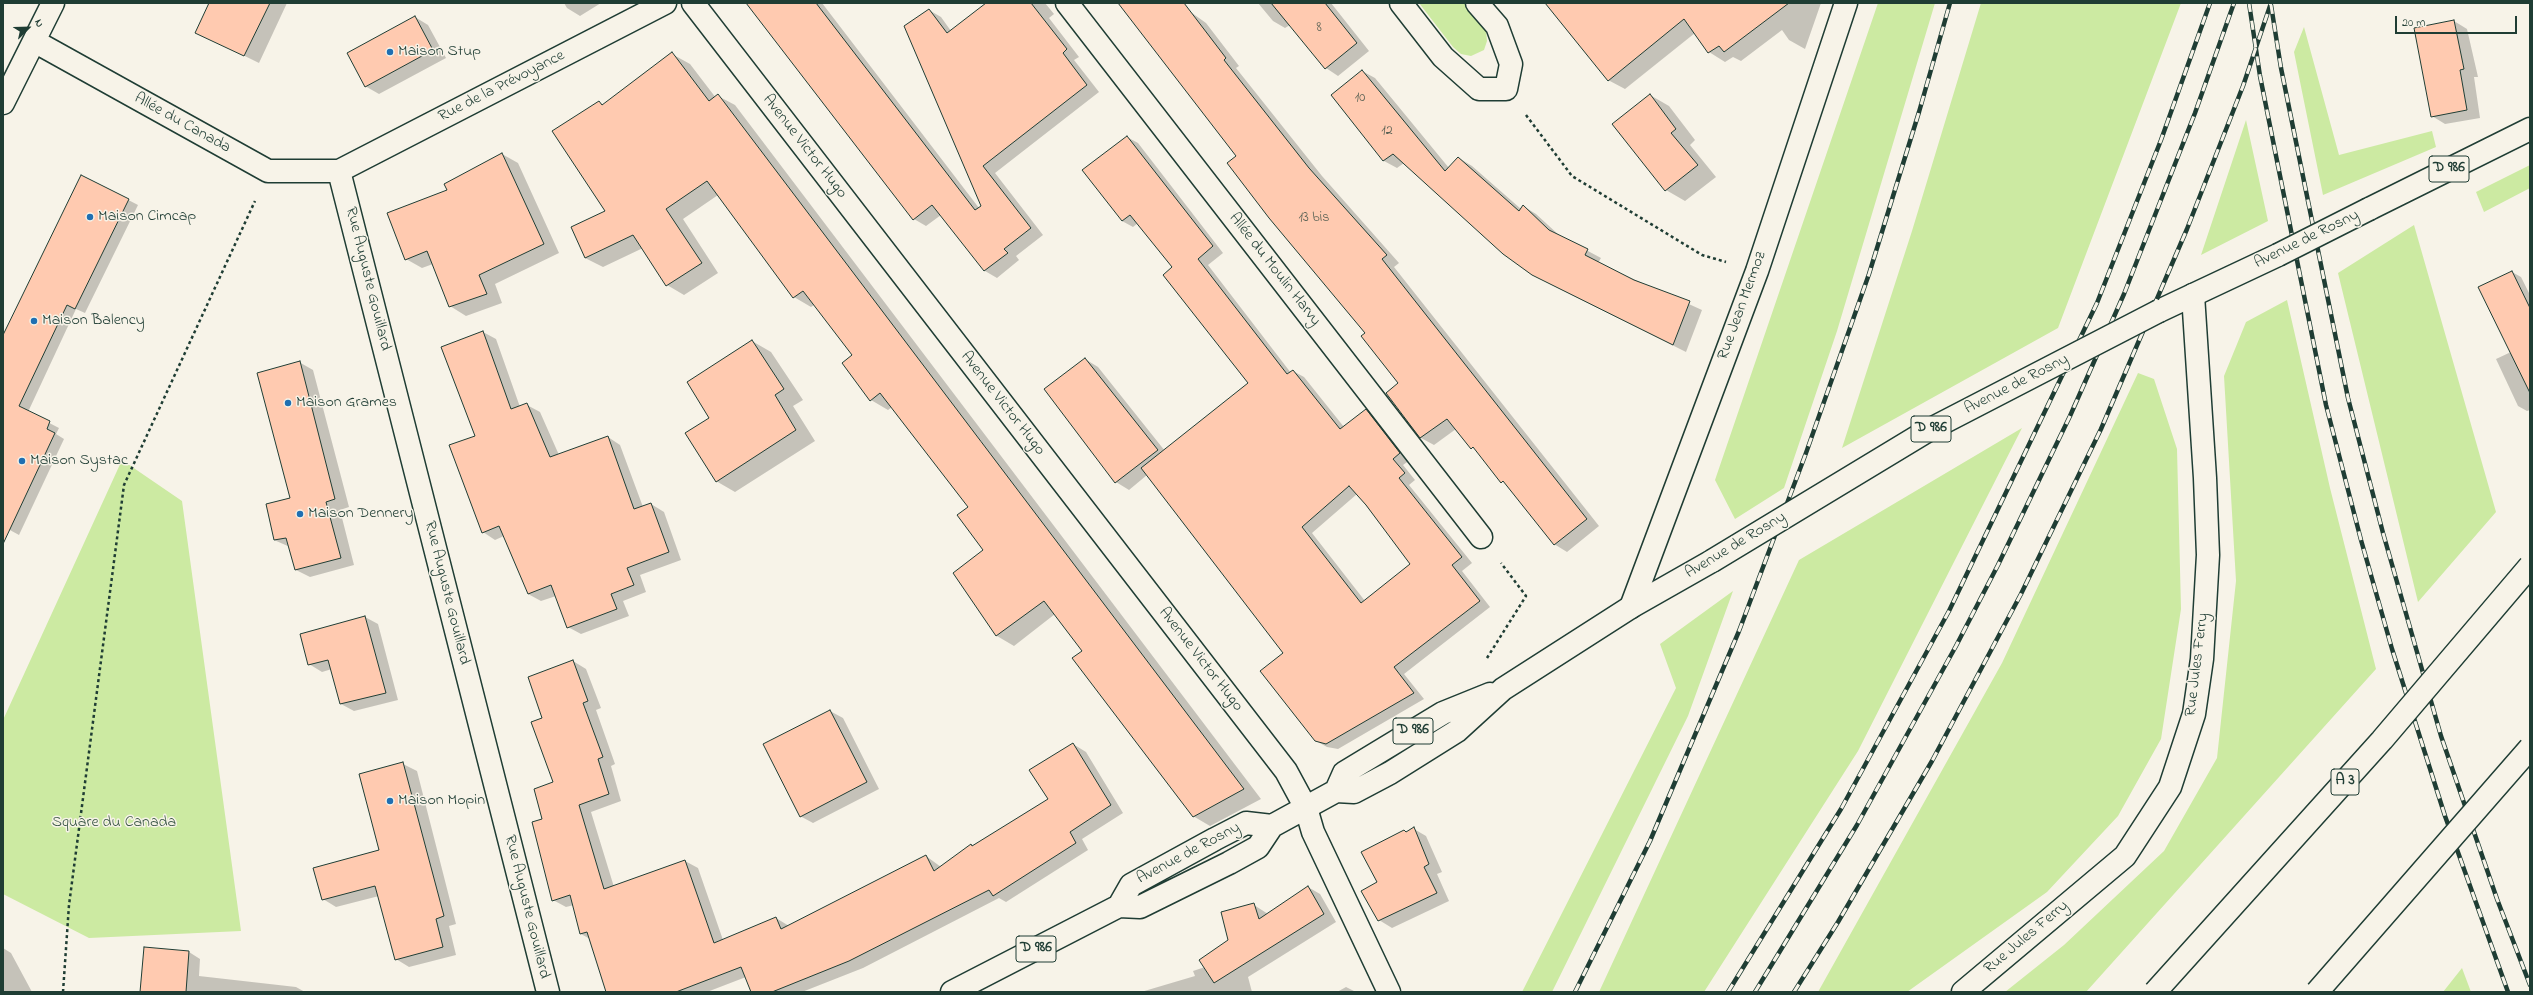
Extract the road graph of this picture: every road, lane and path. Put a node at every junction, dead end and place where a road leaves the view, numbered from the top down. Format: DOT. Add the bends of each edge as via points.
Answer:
graph roads {
  1 [pos="52,3"];
  2 [pos="665,3"];
  3 [pos="693,3"];
  4 [pos="1067,3"];
  5 [pos="1401,3"];
  6 [pos="1478,3"];
  7 [pos="1846,3"];
  8 [pos="34,42"];
  9 [pos="1506,89"];
  10 [pos="3,103"];
  11 [pos="2530,129"];
  12 [pos="268,171"];
  13 [pos="339,171"];
  14 [pos="1702,255"];
  15 [pos="2193,295"];
  16 [pos="1481,537"];
  17 [pos="2530,566"];
  18 [pos="1631,607"];
  19 [pos="1487,658"];
  20 [pos="2530,748"];
  21 [pos="1306,808"];
  22 [pos="63,992"];
  23 [pos="548,992"];
  24 [pos="952,992"];
  25 [pos="1389,992"];
  26 [pos="1963,992"];
  27 [pos="2155,992"];
  28 [pos="2317,992"];
  1 -- 8 [label="main road"];
  2 -- 13 [label="main road, Rue de la Prévoyance"];
  3 -- 21 [label="main road, Avenue Victor Hugo" via="1286,771"];
  4 -- 16 [label="main road, Allée du Moulin Harvy"];
  5 -- 9 [label="main road" via="1442,57 1479,89"];
  6 -- 9 [label="main road" via="1496,26 1511,64"];
  7 -- 18 [label="main road, Rue Jean Mermoz" via="1757,271"];
  8 -- 10 [label="main road"];
  8 -- 12 [label="main road, Allée du Canada"];
  9 -- 14 [label="path" via="1572,176"];
  11 -- 15 [label="main road, Avenue de Rosny / D 986, bridge"];
  12 -- 13 [label="main road, Allée du Canada"];
  12 -- 22 [label="path" via="124,485 69,905"];
  13 -- 23 [label="main road, Rue Auguste Gouillard"];
  15 -- 18 [label="main road, Avenue de Rosny / D 986, bridge" via="1927,431"];
  15 -- 26 [label="main road, Rue Jules Ferry" via="2208,555 2202,660 2192,721 2170,787 2125,856"];
  16 -- 19 [label="path" via="1526,596"];
  17 -- 27 [label="main road, A 3, bridge" via="2382,740"];
  18 -- 21 [label="main road, Avenue de Rosny / D 986" via="1503,689 1457,731 1390,773 1354,792 1336,791"];
  20 -- 28 [label="main road, bridge"];
  21 -- 24 [label="main road, Avenue de Rosny / D 986" via="1272,826 1246,823 1131,885 1120,906"];
  21 -- 25 [label="main road, Avenue Victor Hugo" via="1313,832"];
}
